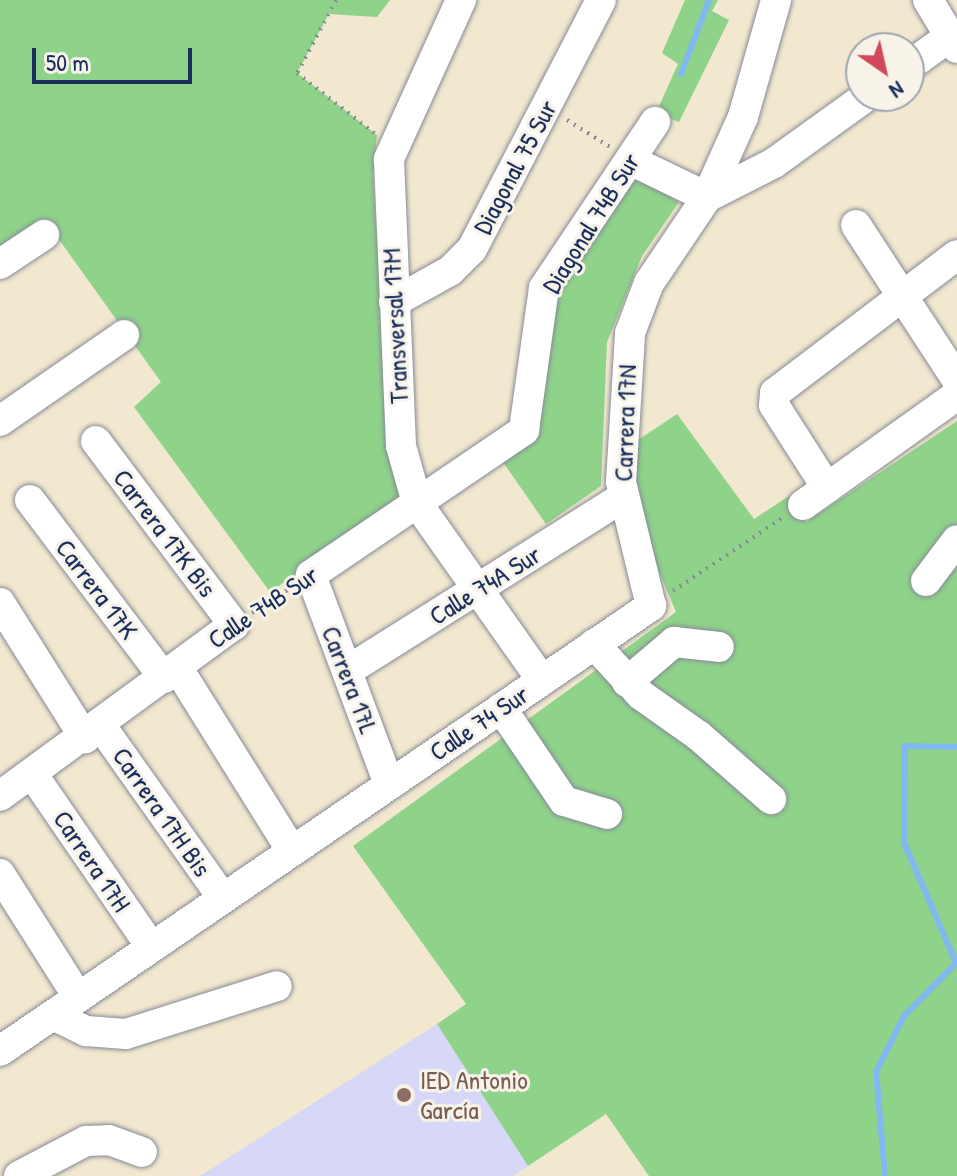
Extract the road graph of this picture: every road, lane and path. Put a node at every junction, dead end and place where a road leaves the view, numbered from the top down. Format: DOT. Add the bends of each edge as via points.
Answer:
graph roads {
  1 [pos="336,0"];
  2 [pos="461,0"];
  3 [pos="601,0"];
  4 [pos="776,0"];
  5 [pos="928,0"];
  6 [pos="953,42"];
  7 [pos="925,57"];
  8 [pos="548,107"];
  9 [pos="845,112"];
  10 [pos="655,122"];
  11 [pos="392,147"];
  12 [pos="630,160"];
  13 [pos="707,197"];
  14 [pos="856,225"];
  15 [pos="44,235"];
  16 [pos="957,255"];
  17 [pos="0,264"];
  18 [pos="902,294"];
  19 [pos="394,302"];
  20 [pos="124,335"];
  21 [pos="957,380"];
  22 [pos="957,395"];
  23 [pos="0,421"];
  24 [pos="527,423"];
  25 [pos="96,441"];
  26 [pos="815,496"];
  27 [pos="623,497"];
  28 [pos="30,500"];
  29 [pos="417,503"];
  30 [pos="957,540"];
  31 [pos="311,575"];
  32 [pos="926,581"];
  33 [pos="478,589"];
  34 [pos="0,603"];
  35 [pos="651,606"];
  36 [pos="234,625"];
  37 [pos="594,644"];
  38 [pos="719,647"];
  39 [pos="347,671"];
  40 [pos="170,673"];
  41 [pos="542,680"];
  42 [pos="627,682"];
  43 [pos="501,708"];
  44 [pos="93,732"];
  45 [pos="33,775"];
  46 [pos="389,784"];
  47 [pos="0,796"];
  48 [pos="771,799"];
  49 [pos="607,814"];
  50 [pos="292,851"];
  51 [pos="0,874"];
  52 [pos="223,898"];
  53 [pos="151,947"];
  54 [pos="277,986"];
  55 [pos="78,997"];
  56 [pos="53,1015"];
  57 [pos="0,1051"];
  58 [pos="142,1152"];
  59 [pos="19,1176"];
  1 -- 11 [label="path" via="297,73"];
  2 -- 11 [label="street"];
  3 -- 8 [label="street, Diagonal 75 Sur"];
  4 -- 13 [label="street" via="743,117"];
  5 -- 6 [label="street"];
  6 -- 7 [label="street"];
  8 -- 12 [label="path"];
  8 -- 19 [label="street, Diagonal 75 Sur" via="472,249 450,271"];
  9 -- 13 [label="street" via="774,163"];
  10 -- 12 [label="street, Diagonal 74B Sur"];
  11 -- 19 [label="street, Transversal 17M"];
  12 -- 13 [label="street"];
  12 -- 24 [label="street, Diagonal 74B Sur" via="544,288"];
  13 -- 27 [label="street, Carrera 17N" via="671,245 630,333"];
  14 -- 18 [label="street"];
  15 -- 17 [label="street"];
  16 -- 18 [label="street"];
  18 -- 21 [label="street"];
  18 -- 26 [label="street" via="775,393 774,405"];
  19 -- 29 [label="street, Transversal 17M" via="401,446"];
  20 -- 23 [label="street"];
  22 -- 26 [label="street"];
  24 -- 29 [label="street, Calle 74B Sur" via="518,435"];
  25 -- 36 [label="street, Carrera 17K Bis"];
  26 -- 35 [label="path"];
  27 -- 33 [label="street, Calle 74A Sur"];
  27 -- 35 [label="street, Carrera 17N"];
  28 -- 40 [label="street, Carrera 17K"];
  29 -- 31 [label="street, Calle 74B Sur"];
  29 -- 33 [label="street, Transversal 17M"];
  30 -- 32 [label="street"];
  31 -- 36 [label="path, Calle 74B Sur"];
  31 -- 39 [label="street, Carrera 17L"];
  33 -- 39 [label="street, Calle 74A Sur"];
  33 -- 41 [label="street, Transversal 17M"];
  34 -- 44 [label="street, Carrera 17H Bis"];
  35 -- 37 [label="street, Calle 74 Sur"];
  36 -- 40 [label="street, Calle 74B Sur"];
  37 -- 41 [label="street, Calle 74 Sur"];
  37 -- 42 [label="street"];
  38 -- 42 [label="street" via="674,642"];
  39 -- 46 [label="street, Carrera 17L"];
  40 -- 44 [label="street, Calle 74B Sur"];
  40 -- 50 [label="street, Carrera 17K"];
  41 -- 43 [label="street, Calle 74 Sur"];
  42 -- 48 [label="street"];
  43 -- 46 [label="street, Calle 74 Sur"];
  43 -- 49 [label="street" via="564,801"];
  44 -- 45 [label="street, Calle 74B Sur"];
  44 -- 52 [label="street, Carrera 17H Bis"];
  45 -- 47 [label="street, Calle 74B Sur"];
  45 -- 53 [label="street, Carrera 17H"];
  46 -- 50 [label="street, Calle 74 Sur"];
  50 -- 52 [label="street, Calle 74 Sur"];
  51 -- 55 [label="street"];
  52 -- 53 [label="street, Calle 74 Sur"];
  53 -- 55 [label="street, Calle 74 Sur"];
  54 -- 56 [label="street" via="126,1034 86,1031"];
  55 -- 56 [label="street, Calle 74 Sur"];
  56 -- 57 [label="street, Calle 74 Sur"];
  58 -- 59 [label="street" via="109,1140 86,1141"];
}
